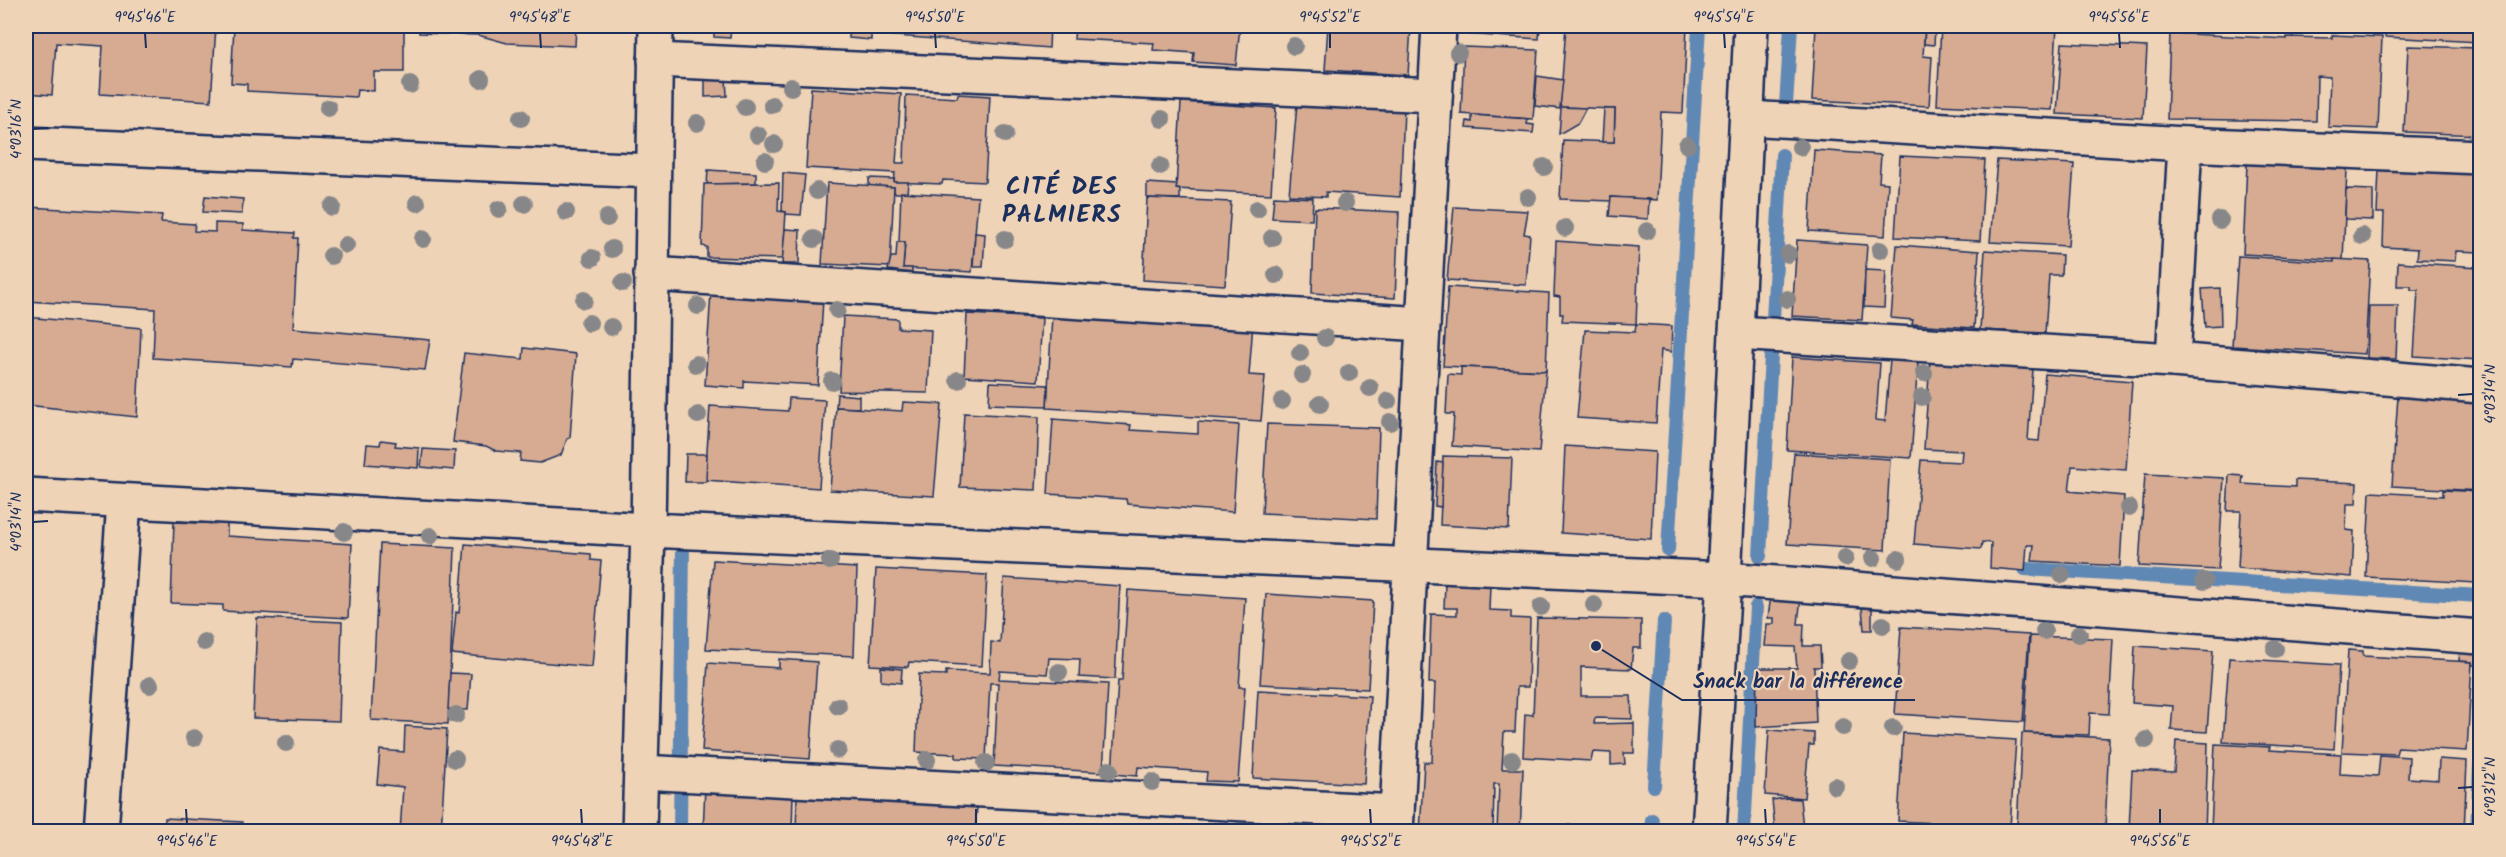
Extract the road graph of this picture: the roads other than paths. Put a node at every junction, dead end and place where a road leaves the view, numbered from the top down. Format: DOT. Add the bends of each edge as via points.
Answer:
graph roads {
  1 [pos="656,26"];
  2 [pos="1439,26"];
  3 [pos="1751,26"];
  4 [pos="655,60"];
  5 [pos="1436,95"];
  6 [pos="1747,118"];
  7 [pos="26,144"];
  8 [pos="2185,144"];
  9 [pos="2481,157"];
  10 [pos="653,171"];
  11 [pos="651,274"];
  12 [pos="1423,324"];
  13 [pos="1736,333"];
  14 [pos="2173,360"];
  15 [pos="2481,386"];
  16 [pos="26,495"];
  17 [pos="124,501"];
  18 [pos="648,530"];
  19 [pos="1410,565"];
  20 [pos="1724,579"];
  21 [pos="2481,637"];
  22 [pos="641,772"];
  23 [pos="1397,822"];
  24 [pos="100,831"];
  25 [pos="639,831"];
  26 [pos="1709,831"];
  1 -- 4 [label="street"];
  2 -- 5 [label="street"];
  3 -- 6 [label="street"];
  4 -- 5 [label="street"];
  4 -- 10 [label="street"];
  5 -- 12 [label="street"];
  6 -- 8 [label="street"];
  6 -- 13 [label="street"];
  7 -- 10 [label="street"];
  8 -- 9 [label="street"];
  8 -- 14 [label="street"];
  10 -- 11 [label="street"];
  11 -- 12 [label="street"];
  11 -- 18 [label="street"];
  12 -- 19 [label="street"];
  13 -- 14 [label="street"];
  13 -- 20 [label="street"];
  14 -- 15 [label="street"];
  16 -- 17 [label="street"];
  17 -- 18 [label="street"];
  17 -- 24 [label="street"];
  18 -- 19 [label="street"];
  18 -- 22 [label="street"];
  19 -- 20 [label="street"];
  19 -- 23 [label="street"];
  20 -- 21 [label="street"];
  20 -- 26 [label="street"];
  22 -- 23 [label="street"];
  22 -- 25 [label="street"];
}
